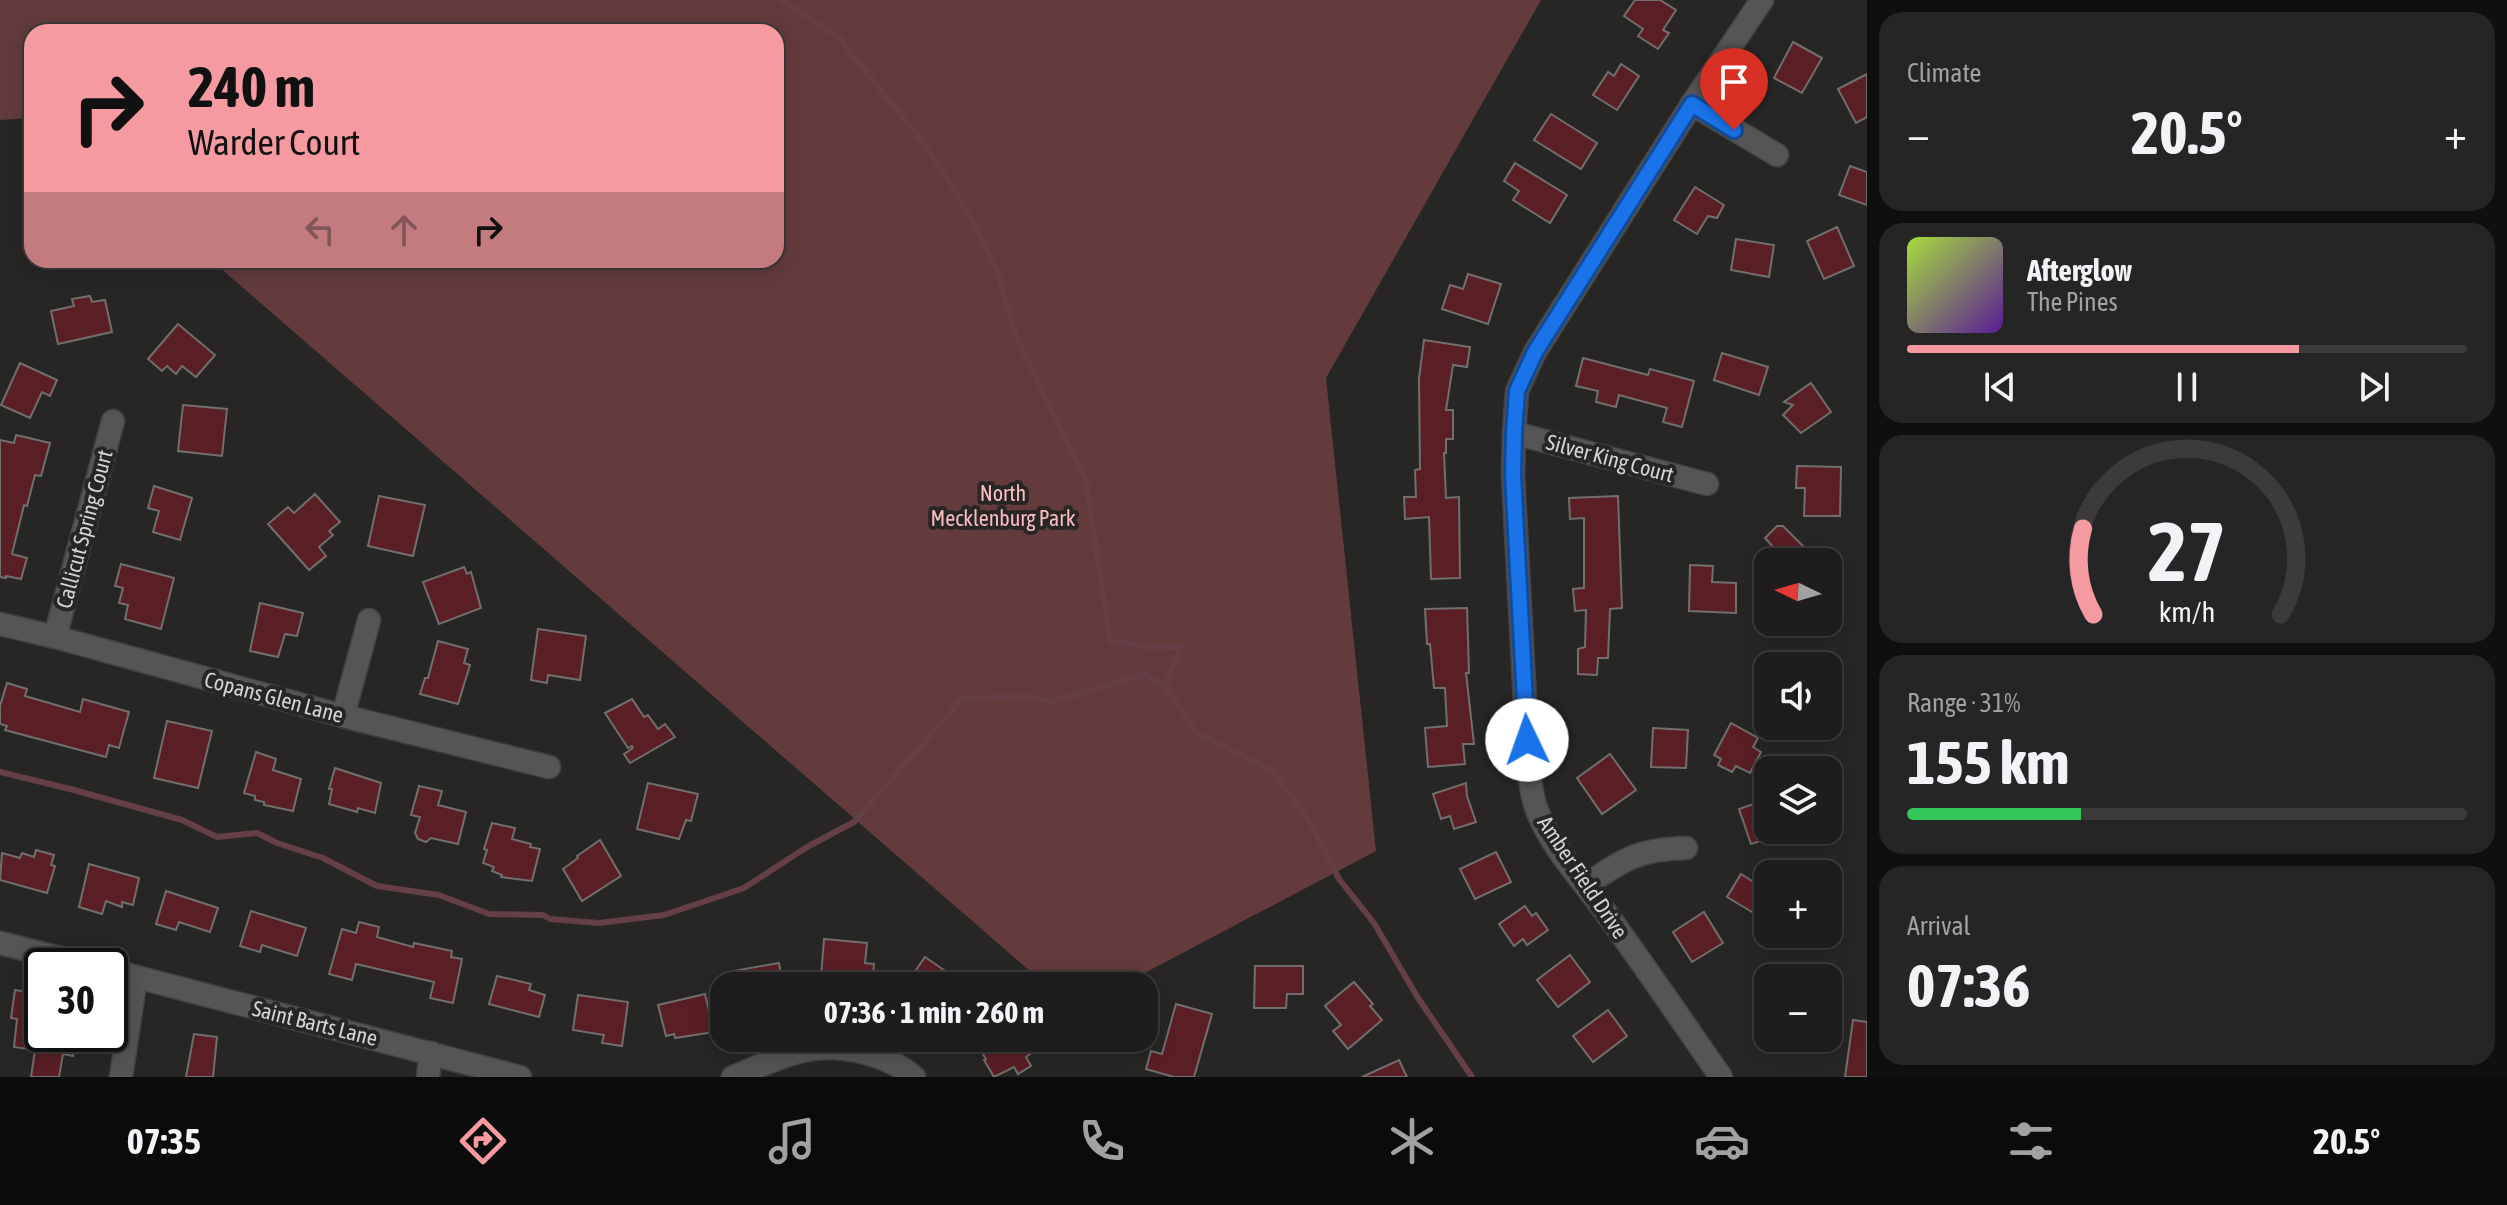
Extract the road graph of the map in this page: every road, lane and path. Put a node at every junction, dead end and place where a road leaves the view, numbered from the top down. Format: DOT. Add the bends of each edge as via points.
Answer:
graph roads {
  1 [pos="1762,0"];
  2 [pos="1692,104"];
  3 [pos="1777,155"];
  4 [pos="113,421"];
  5 [pos="1514,433"];
  6 [pos="1707,484"];
  7 [pos="369,620"];
  8 [pos="0,624"];
  9 [pos="55,637"];
  10 [pos="343,716"];
  11 [pos="549,767"];
  12 [pos="1686,848"];
  13 [pos="1586,885"];
  14 [pos="0,943"];
  15 [pos="24,949"];
  16 [pos="128,975"];
  17 [pos="136,977"];
  18 [pos="431,1053"];
  19 [pos="121,1077"];
  20 [pos="428,1077"];
  21 [pos="520,1077"];
  22 [pos="733,1077"];
  23 [pos="914,1077"];
  24 [pos="1721,1077"];
  1 -- 2 [label="street, Amber Field Drive"];
  2 -- 3 [label="street"];
  2 -- 5 [label="street, Amber Field Drive" via="1522,375"];
  4 -- 9 [label="street, Callicut Spring Court"];
  5 -- 6 [label="street, Silver King Court"];
  5 -- 13 [label="street, Amber Field Drive" via="1531,783 1547,831"];
  7 -- 10 [label="street"];
  8 -- 9 [label="street, Copans Glen Lane"];
  9 -- 10 [label="street, Copans Glen Lane"];
  10 -- 11 [label="street, Copans Glen Lane"];
  12 -- 13 [label="street" via="1632,855"];
  13 -- 24 [label="street, Amber Field Drive"];
  14 -- 15 [label="street"];
  16 -- 17 [label="street, Saint Barts Lane"];
  17 -- 18 [label="street, Saint Barts Lane"];
  17 -- 19 [label="street"];
  18 -- 20 [label="street"];
  18 -- 21 [label="street, Saint Barts Lane"];
  22 -- 23 [label="street" via="822,1048 881,1058"];
}
